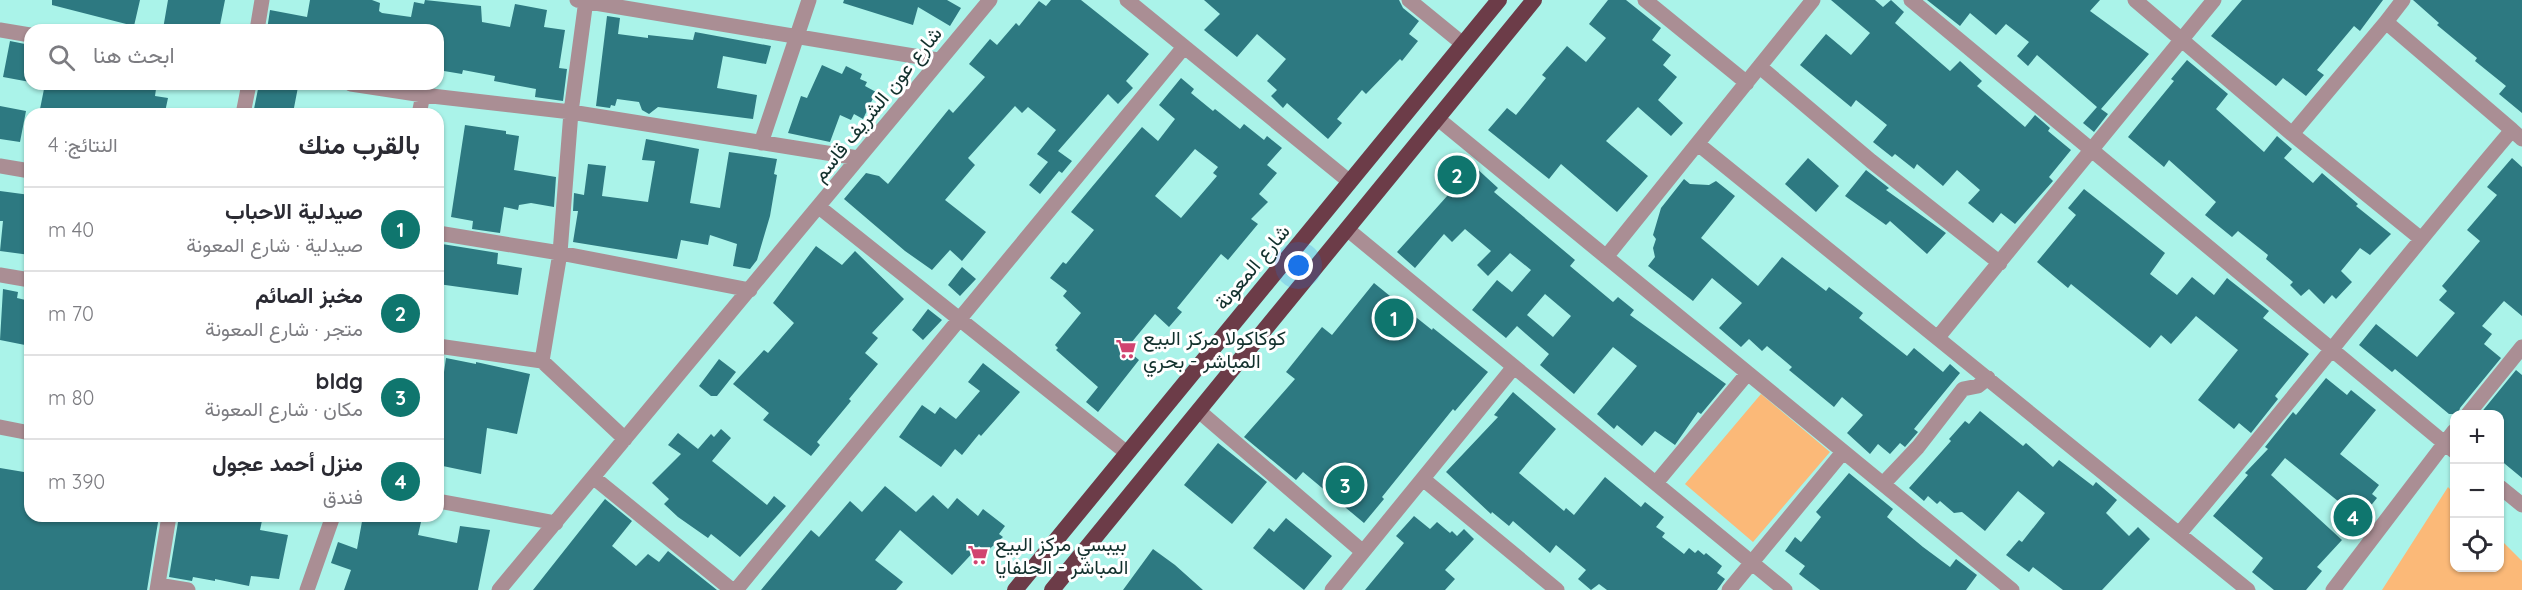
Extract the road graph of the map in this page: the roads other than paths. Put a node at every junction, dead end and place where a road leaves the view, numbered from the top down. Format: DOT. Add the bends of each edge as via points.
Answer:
graph roads {
  1 [pos="262,0"];
  2 [pos="809,0"];
  3 [pos="990,0"];
  4 [pos="1127,0"];
  5 [pos="1409,0"];
  6 [pos="1499,0"];
  7 [pos="1534,0"];
  8 [pos="1645,0"];
  9 [pos="1813,0"];
  10 [pos="1911,0"];
  11 [pos="2135,0"];
  12 [pos="2214,0"];
  13 [pos="2403,0"];
  14 [pos="583,1"];
  15 [pos="2386,22"];
  16 [pos="258,24"];
  17 [pos="0,30"];
  18 [pos="24,34"];
  19 [pos="795,36"];
  20 [pos="2183,40"];
  21 [pos="1462,44"];
  22 [pos="1184,47"];
  23 [pos="938,60"];
  24 [pos="1760,67"];
  25 [pos="1747,83"];
  26 [pos="248,90"];
  27 [pos="390,90"];
  28 [pos="423,95"];
  29 [pos="244,108"];
  30 [pos="420,108"];
  31 [pos="571,112"];
  32 [pos="1437,118"];
  33 [pos="2292,134"];
  34 [pos="2517,135"];
  35 [pos="761,143"];
  36 [pos="1698,144"];
  37 [pos="2094,150"];
  38 [pos="858,158"];
  39 [pos="0,166"];
  40 [pos="24,170"];
  41 [pos="1350,182"];
  42 [pos="819,207"];
  43 [pos="1347,229"];
  44 [pos="444,234"];
  45 [pos="2420,238"];
  46 [pos="560,253"];
  47 [pos="1606,257"];
  48 [pos="2000,263"];
  49 [pos="0,275"];
  50 [pos="24,279"];
  51 [pos="750,290"];
  52 [pos="960,319"];
  53 [pos="1939,336"];
  54 [pos="444,347"];
  55 [pos="2522,347"];
  56 [pos="2331,349"];
  57 [pos="542,361"];
  58 [pos="1513,368"];
  59 [pos="1747,374"];
  60 [pos="1988,378"];
  61 [pos="2471,410"];
  62 [pos="1200,412"];
  63 [pos="0,427"];
  64 [pos="24,432"];
  65 [pos="625,439"];
  66 [pos="2450,441"];
  67 [pos="2450,443"];
  68 [pos="1843,452"];
  69 [pos="1126,453"];
  70 [pos="593,477"];
  71 [pos="1423,479"];
  72 [pos="1656,483"];
  73 [pos="1883,484"];
  74 [pos="2504,491"];
  75 [pos="444,502"];
  76 [pos="2522,506"];
  77 [pos="167,522"];
  78 [pos="331,522"];
  79 [pos="556,523"];
  80 [pos="2179,534"];
  81 [pos="1363,552"];
  82 [pos="1752,562"];
  83 [pos="157,588"];
  84 [pos="1334,589"];
  85 [pos="188,590"];
  86 [pos="307,590"];
  87 [pos="500,590"];
  88 [pos="734,590"];
  89 [pos="1014,590"];
  90 [pos="1052,590"];
  91 [pos="1557,590"];
  92 [pos="1729,590"];
  93 [pos="1785,590"];
  94 [pos="2012,590"];
  95 [pos="2248,590"];
  96 [pos="2333,590"];
  1 -- 16 [label="street"];
  2 -- 19 [label="street"];
  3 -- 23 [label="street, شارع عون الشريف قاسم"];
  4 -- 22 [label="street"];
  5 -- 21 [label="street"];
  6 -- 21 [label="highway, شارع المعونة"];
  7 -- 32 [label="highway"];
  8 -- 25 [label="street"];
  9 -- 24 [label="street"];
  10 -- 37 [label="street"];
  11 -- 20 [label="street"];
  12 -- 20 [label="street"];
  13 -- 15 [label="street"];
  14 -- 19 [label="street"];
  14 -- 31 [label="street"];
  15 -- 33 [label="street"];
  15 -- 34 [label="street"];
  17 -- 18 [label="street"];
  19 -- 23 [label="street"];
  19 -- 35 [label="street"];
  20 -- 33 [label="street"];
  20 -- 37 [label="street"];
  21 -- 41 [label="highway, شارع المعونة"];
  22 -- 41 [label="street"];
  22 -- 52 [label="street"];
  23 -- 38 [label="street, شارع عون الشريف قاسم"];
  24 -- 25 [label="street"];
  24 -- 48 [label="street"];
  25 -- 36 [label="street"];
  26 -- 29 [label="street"];
  27 -- 28 [label="street"];
  28 -- 30 [label="street"];
  28 -- 31 [label="street"];
  31 -- 35 [label="street"];
  31 -- 46 [label="street"];
  32 -- 43 [label="highway"];
  32 -- 47 [label="street"];
  33 -- 45 [label="street"];
  34 -- 45 [label="street"];
  35 -- 38 [label="street"];
  36 -- 47 [label="street"];
  36 -- 53 [label="street"];
  37 -- 48 [label="street"];
  37 -- 56 [label="street"];
  38 -- 42 [label="street, شارع عون الشريف قاسم"];
  39 -- 40 [label="street"];
  41 -- 69 [label="highway, شارع المعونة"];
  42 -- 51 [label="street, شارع عون الشريف قاسم"];
  42 -- 52 [label="street"];
  43 -- 58 [label="street"];
  43 -- 62 [label="highway"];
  44 -- 46 [label="street"];
  45 -- 56 [label="street"];
  46 -- 51 [label="street"];
  46 -- 57 [label="street"];
  47 -- 59 [label="street"];
  48 -- 53 [label="street"];
  49 -- 50 [label="street"];
  51 -- 65 [label="street, شارع عون الشريف قاسم"];
  52 -- 69 [label="street"];
  52 -- 88 [label="street"];
  53 -- 60 [label="street"];
  54 -- 57 [label="street"];
  55 -- 61 [label="street"];
  56 -- 66 [label="street"];
  56 -- 80 [label="street"];
  57 -- 65 [label="street"];
  58 -- 71 [label="street"];
  58 -- 72 [label="street"];
  59 -- 68 [label="street"];
  59 -- 72 [label="street"];
  60 -- 73 [label="street" via="1978,386 1963,389"];
  60 -- 80 [label="street"];
  62 -- 81 [label="street"];
  62 -- 90 [label="highway"];
  63 -- 64 [label="street"];
  65 -- 70 [label="street, شارع عون الشريف قاسم"];
  67 -- 96 [label="street"];
  68 -- 73 [label="street"];
  68 -- 82 [label="street"];
  69 -- 89 [label="highway, شارع المعونة"];
  70 -- 79 [label="street, شارع عون الشريف قاسم"];
  70 -- 88 [label="street"];
  71 -- 81 [label="street"];
  71 -- 91 [label="street"];
  72 -- 82 [label="street"];
  73 -- 94 [label="street"];
  74 -- 76 [label="street"];
  75 -- 79 [label="street"];
  77 -- 83 [label="street"];
  78 -- 86 [label="street"];
  79 -- 87 [label="street, شارع عون الشريف قاسم"];
  80 -- 95 [label="street"];
  81 -- 84 [label="street"];
  82 -- 92 [label="street"];
  82 -- 93 [label="street"];
  83 -- 85 [label="street"];
}
